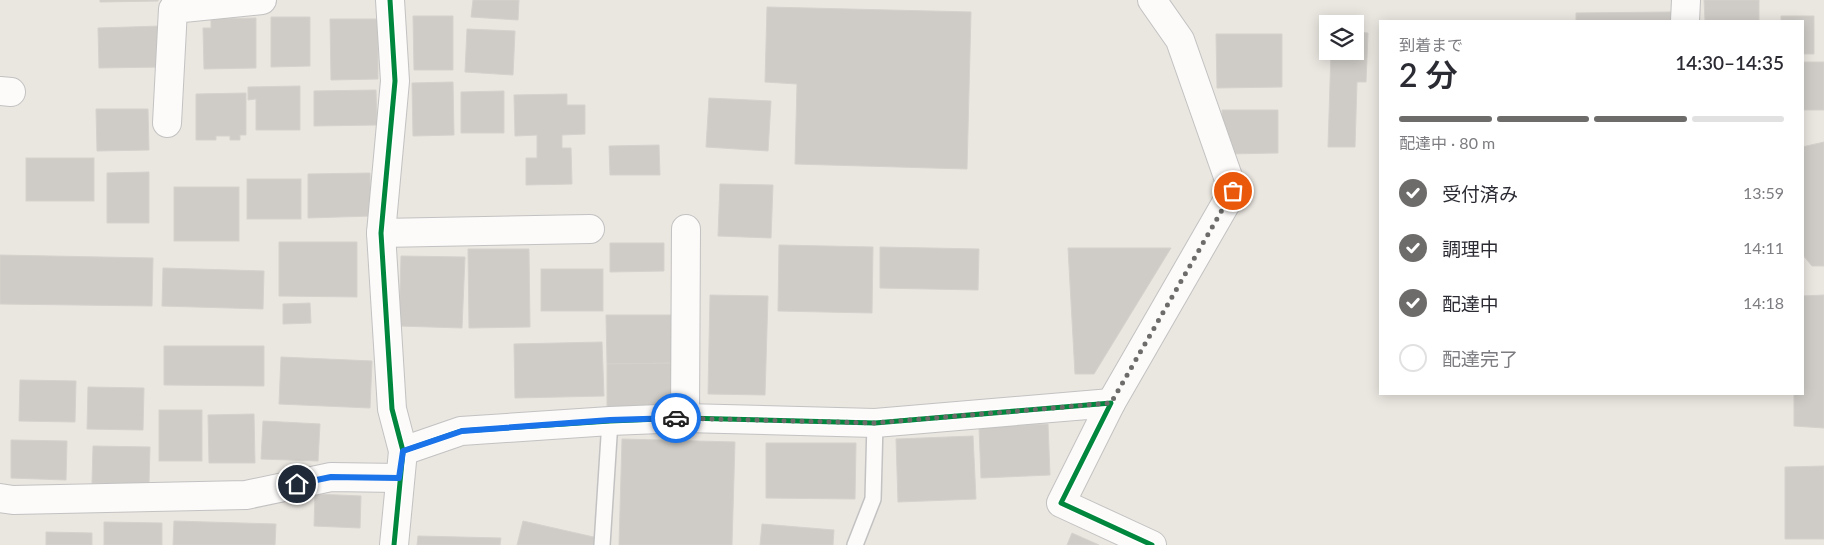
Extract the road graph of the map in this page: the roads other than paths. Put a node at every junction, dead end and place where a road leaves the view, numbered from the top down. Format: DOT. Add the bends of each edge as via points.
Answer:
graph roads {
  1 [pos="262,0"];
  2 [pos="390,0"];
  3 [pos="1152,0"];
  4 [pos="1686,0"];
  5 [pos="1686,20"];
  6 [pos="167,123"];
  7 [pos="590,229"];
  8 [pos="686,229"];
  9 [pos="381,233"];
  10 [pos="1111,403"];
  11 [pos="685,418"];
  12 [pos="610,420"];
  13 [pos="875,423"];
  14 [pos="403,451"];
  15 [pos="399,478"];
  16 [pos="0,498"];
  17 [pos="394,545"];
  18 [pos="602,545"];
  19 [pos="855,545"];
  20 [pos="1152,545"];
  1 -- 6 [label="street" via="173,9"];
  2 -- 9 [label="street" via="395,81"];
  3 -- 10 [label="street" via="1180,40 1233,191"];
  4 -- 5 [label="street"];
  7 -- 9 [label="street"];
  8 -- 11 [label="street"];
  9 -- 14 [label="street" via="392,409"];
  10 -- 13 [label="street"];
  10 -- 20 [label="street" via="1060,503"];
  11 -- 12 [label="street"];
  11 -- 13 [label="street"];
  12 -- 14 [label="street" via="462,431"];
  12 -- 18 [label="lane"];
  13 -- 19 [label="lane" via="873,499"];
  14 -- 15 [label="street"];
  15 -- 16 [label="street" via="331,477 246,495"];
  15 -- 17 [label="street"];
}
